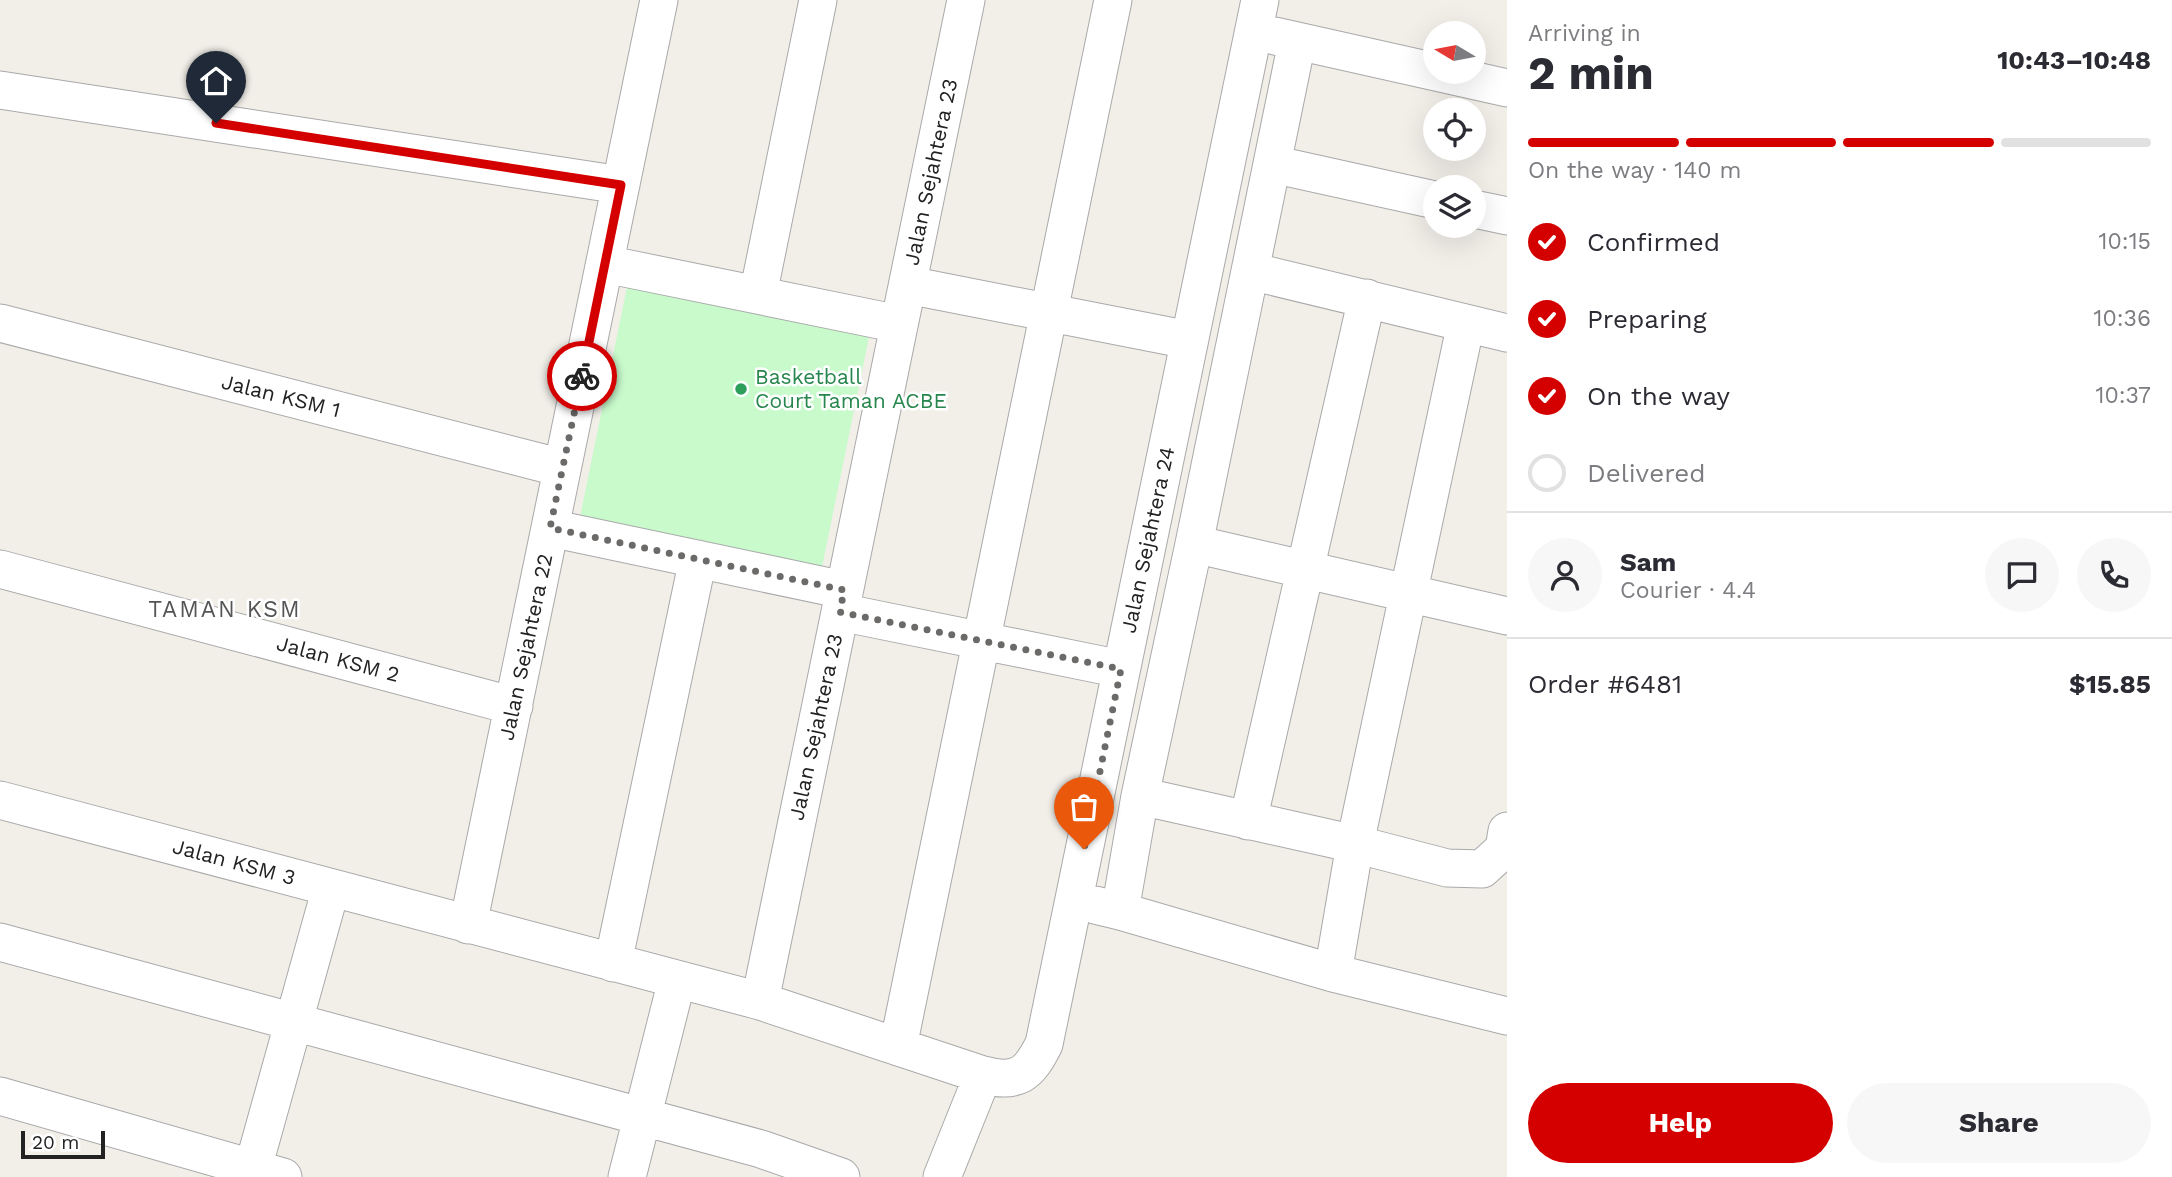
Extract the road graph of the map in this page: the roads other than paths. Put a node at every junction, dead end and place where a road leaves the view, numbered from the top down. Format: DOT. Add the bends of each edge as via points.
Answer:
graph roads {
  1 [pos="659,0"];
  2 [pos="818,0"];
  3 [pos="966,0"];
  4 [pos="1113,0"];
  5 [pos="1256,16"];
  6 [pos="1297,41"];
  7 [pos="1507,88"];
  8 [pos="0,90"];
  9 [pos="1272,164"];
  10 [pos="621,185"];
  11 [pos="1423,197"];
  12 [pos="1486,212"];
  13 [pos="1507,216"];
  14 [pos="604,264"];
  15 [pos="1250,271"];
  16 [pos="908,285"];
  17 [pos="758,295"];
  18 [pos="1367,298"];
  19 [pos="1049,313"];
  20 [pos="0,323"];
  21 [pos="1466,323"];
  22 [pos="899,324"];
  23 [pos="1507,333"];
  24 [pos="1189,340"];
  25 [pos="562,468"];
  26 [pos="550,528"];
  27 [pos="1194,544"];
  28 [pos="698,559"];
  29 [pos="0,569"];
  30 [pos="1305,569"];
  31 [pos="1410,593"];
  32 [pos="842,601"];
  33 [pos="1507,615"];
  34 [pos="982,641"];
  35 [pos="1121,669"];
  36 [pos="514,706"];
  37 [pos="1140,796"];
  38 [pos="0,800"];
  39 [pos="1248,821"];
  40 [pos="1507,831"];
  41 [pos="1355,844"];
  42 [pos="331,888"];
  43 [pos="1073,901"];
  44 [pos="1120,911"];
  45 [pos="468,925"];
  46 [pos="0,942"];
  47 [pos="613,963"];
  48 [pos="1333,973"];
  49 [pos="677,980"];
  50 [pos="760,1002"];
  51 [pos="1507,1016"];
  52 [pos="294,1022"];
  53 [pos="898,1047"];
  54 [pos="984,1075"];
  55 [pos="0,1096"];
  56 [pos="643,1117"];
  57 [pos="268,1173"];
  58 [pos="627,1177"];
  59 [pos="841,1177"];
  60 [pos="942,1177"];
  1 -- 10 [label="street, Jalan Sejahtera 22"];
  2 -- 17 [label="street"];
  3 -- 16 [label="street, Jalan Sejahtera 23"];
  4 -- 19 [label="street"];
  5 -- 6 [label="street"];
  5 -- 24 [label="street, Jalan Sejahtera 24"];
  6 -- 7 [label="street"];
  6 -- 9 [label="street"];
  8 -- 10 [label="street"];
  9 -- 11 [label="street"];
  9 -- 15 [label="street"];
  10 -- 14 [label="street, Jalan Sejahtera 22"];
  12 -- 13 [label="street"];
  14 -- 17 [label="street"];
  14 -- 25 [label="street, Jalan Sejahtera 22"];
  15 -- 18 [label="street"];
  15 -- 27 [label="street"];
  16 -- 19 [label="street"];
  16 -- 22 [label="street, Jalan Sejahtera 23"];
  17 -- 22 [label="street"];
  18 -- 21 [label="street"];
  18 -- 30 [label="street"];
  19 -- 24 [label="street"];
  19 -- 34 [label="street"];
  20 -- 25 [label="street, Jalan KSM 1"];
  21 -- 23 [label="street"];
  21 -- 31 [label="street"];
  22 -- 32 [label="street, Jalan Sejahtera 23"];
  24 -- 35 [label="street, Jalan Sejahtera 24"];
  25 -- 26 [label="street, Jalan Sejahtera 22"];
  26 -- 28 [label="street"];
  26 -- 36 [label="street, Jalan Sejahtera 22"];
  27 -- 30 [label="street"];
  27 -- 37 [label="street"];
  28 -- 32 [label="street"];
  28 -- 47 [label="street"];
  29 -- 36 [label="street, Jalan KSM 2"];
  30 -- 31 [label="street"];
  30 -- 39 [label="street"];
  31 -- 33 [label="street"];
  31 -- 41 [label="street"];
  32 -- 34 [label="street"];
  32 -- 50 [label="street, Jalan Sejahtera 23"];
  34 -- 35 [label="street"];
  34 -- 53 [label="street"];
  35 -- 43 [label="street, Jalan Sejahtera 24"];
  36 -- 45 [label="street, Jalan Sejahtera 22"];
  37 -- 39 [label="street"];
  37 -- 44 [label="street"];
  38 -- 42 [label="street, Jalan KSM 3"];
  39 -- 41 [label="street"];
  40 -- 41 [label="street" via="1504,849 1482,869 1447,868"];
  41 -- 48 [label="street"];
  42 -- 45 [label="street, Jalan KSM 3"];
  42 -- 52 [label="street"];
  43 -- 44 [label="street"];
  43 -- 54 [label="street, Jalan Sejahtera 24" via="1044,1044 1036,1060 1013,1079"];
  44 -- 48 [label="street"];
  45 -- 47 [label="street, Jalan KSM 3"];
  46 -- 52 [label="street"];
  47 -- 49 [label="street, Jalan KSM 3"];
  48 -- 51 [label="street"];
  49 -- 50 [label="street, Jalan KSM 3"];
  49 -- 56 [label="street"];
  50 -- 53 [label="street, Jalan Sejahtera 24"];
  52 -- 56 [label="street"];
  52 -- 57 [label="street"];
  53 -- 54 [label="street, Jalan Sejahtera 24"];
  54 -- 60 [label="street"];
  55 -- 57 [label="street"];
  56 -- 58 [label="street"];
  56 -- 59 [label="street" via="761,1149"];
}
